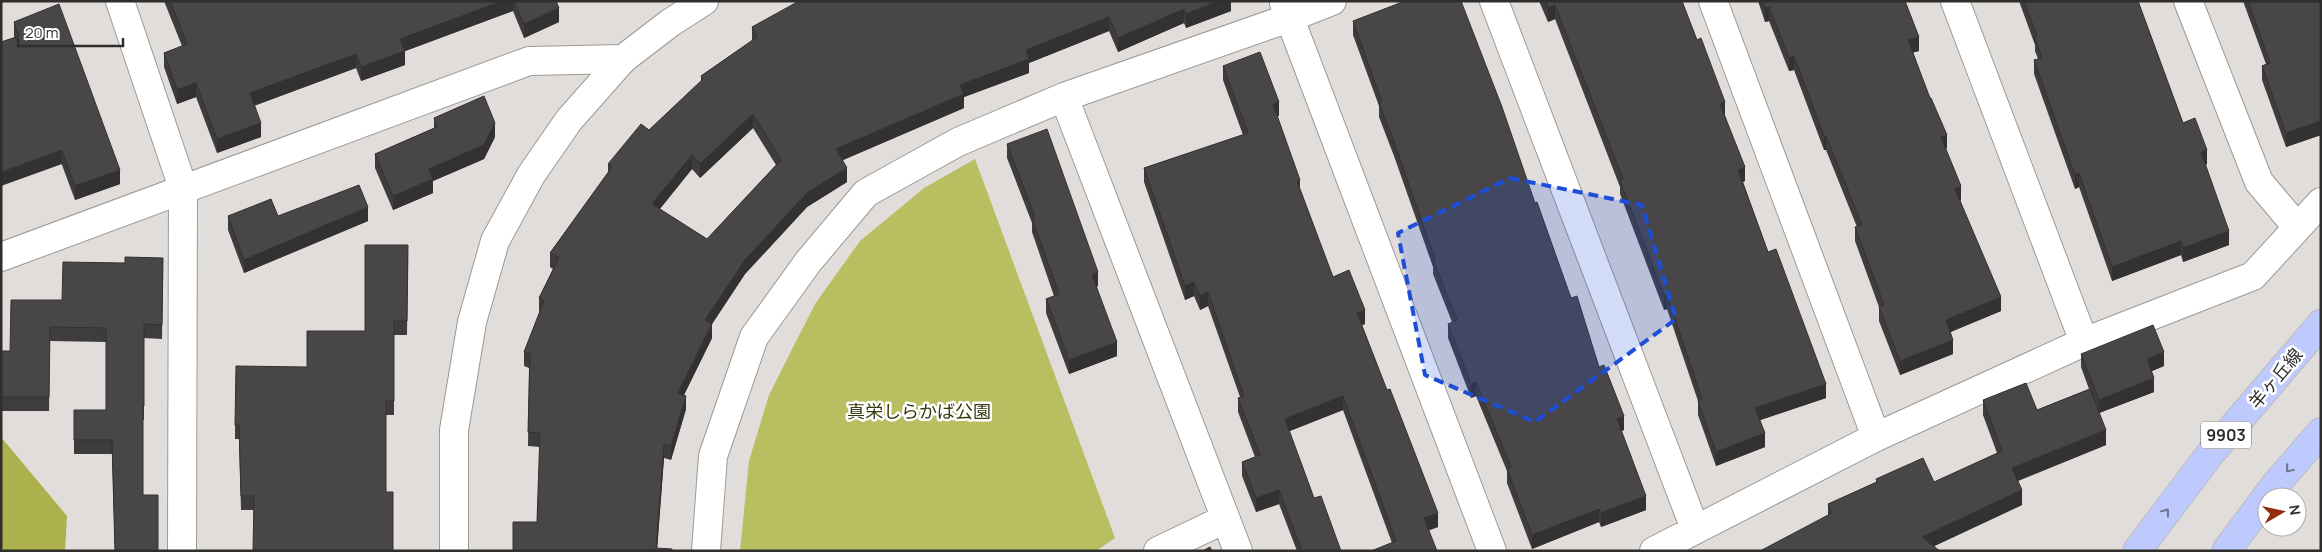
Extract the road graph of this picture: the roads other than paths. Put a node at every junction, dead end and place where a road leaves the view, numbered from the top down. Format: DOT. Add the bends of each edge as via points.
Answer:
graph roads {
  1 [pos="120,1"];
  2 [pos="704,1"];
  3 [pos="1332,1"];
  4 [pos="1494,1"];
  5 [pos="1713,1"];
  6 [pos="1955,1"];
  7 [pos="2188,1"];
  8 [pos="1286,10"];
  9 [pos="623,59"];
  10 [pos="1064,97"];
  11 [pos="183,188"];
  12 [pos="2321,202"];
  13 [pos="2297,227"];
  14 [pos="1,257"];
  15 [pos="2321,324"];
  16 [pos="2084,342"];
  17 [pos="2321,432"];
  18 [pos="1876,437"];
  19 [pos="1225,519"];
  20 [pos="1695,529"];
  21 [pos="182,551"];
  22 [pos="454,551"];
  23 [pos="706,551"];
  24 [pos="1158,551"];
  25 [pos="1238,551"];
  26 [pos="1492,551"];
  27 [pos="1654,551"];
  28 [pos="2136,551"];
  29 [pos="2226,551"];
  1 -- 11 [label="street"];
  2 -- 9 [label="street"];
  3 -- 8 [label="street"];
  4 -- 20 [label="street"];
  5 -- 18 [label="street"];
  6 -- 16 [label="street"];
  7 -- 13 [label="street" via="2259,182"];
  8 -- 10 [label="street"];
  8 -- 26 [label="street"];
  9 -- 11 [label="street" via="529,61"];
  9 -- 22 [label="street" via="569,120 531,175 495,241 472,322 454,430"];
  10 -- 19 [label="street"];
  10 -- 23 [label="street" via="958,142 866,193 808,262 754,337 712,456"];
  11 -- 14 [label="street"];
  11 -- 21 [label="street"];
  12 -- 13 [label="street"];
  13 -- 16 [label="street" via="2254,276"];
  28 -- 15 [label="main road, 羊ヶ丘線 / 9903, one-way" via="2210,454"];
  16 -- 18 [label="street"];
  17 -- 29 [label="main road, one-way" via="2276,484"];
  18 -- 20 [label="street"];
  19 -- 24 [label="street"];
  19 -- 25 [label="street"];
  20 -- 27 [label="street"];
}
